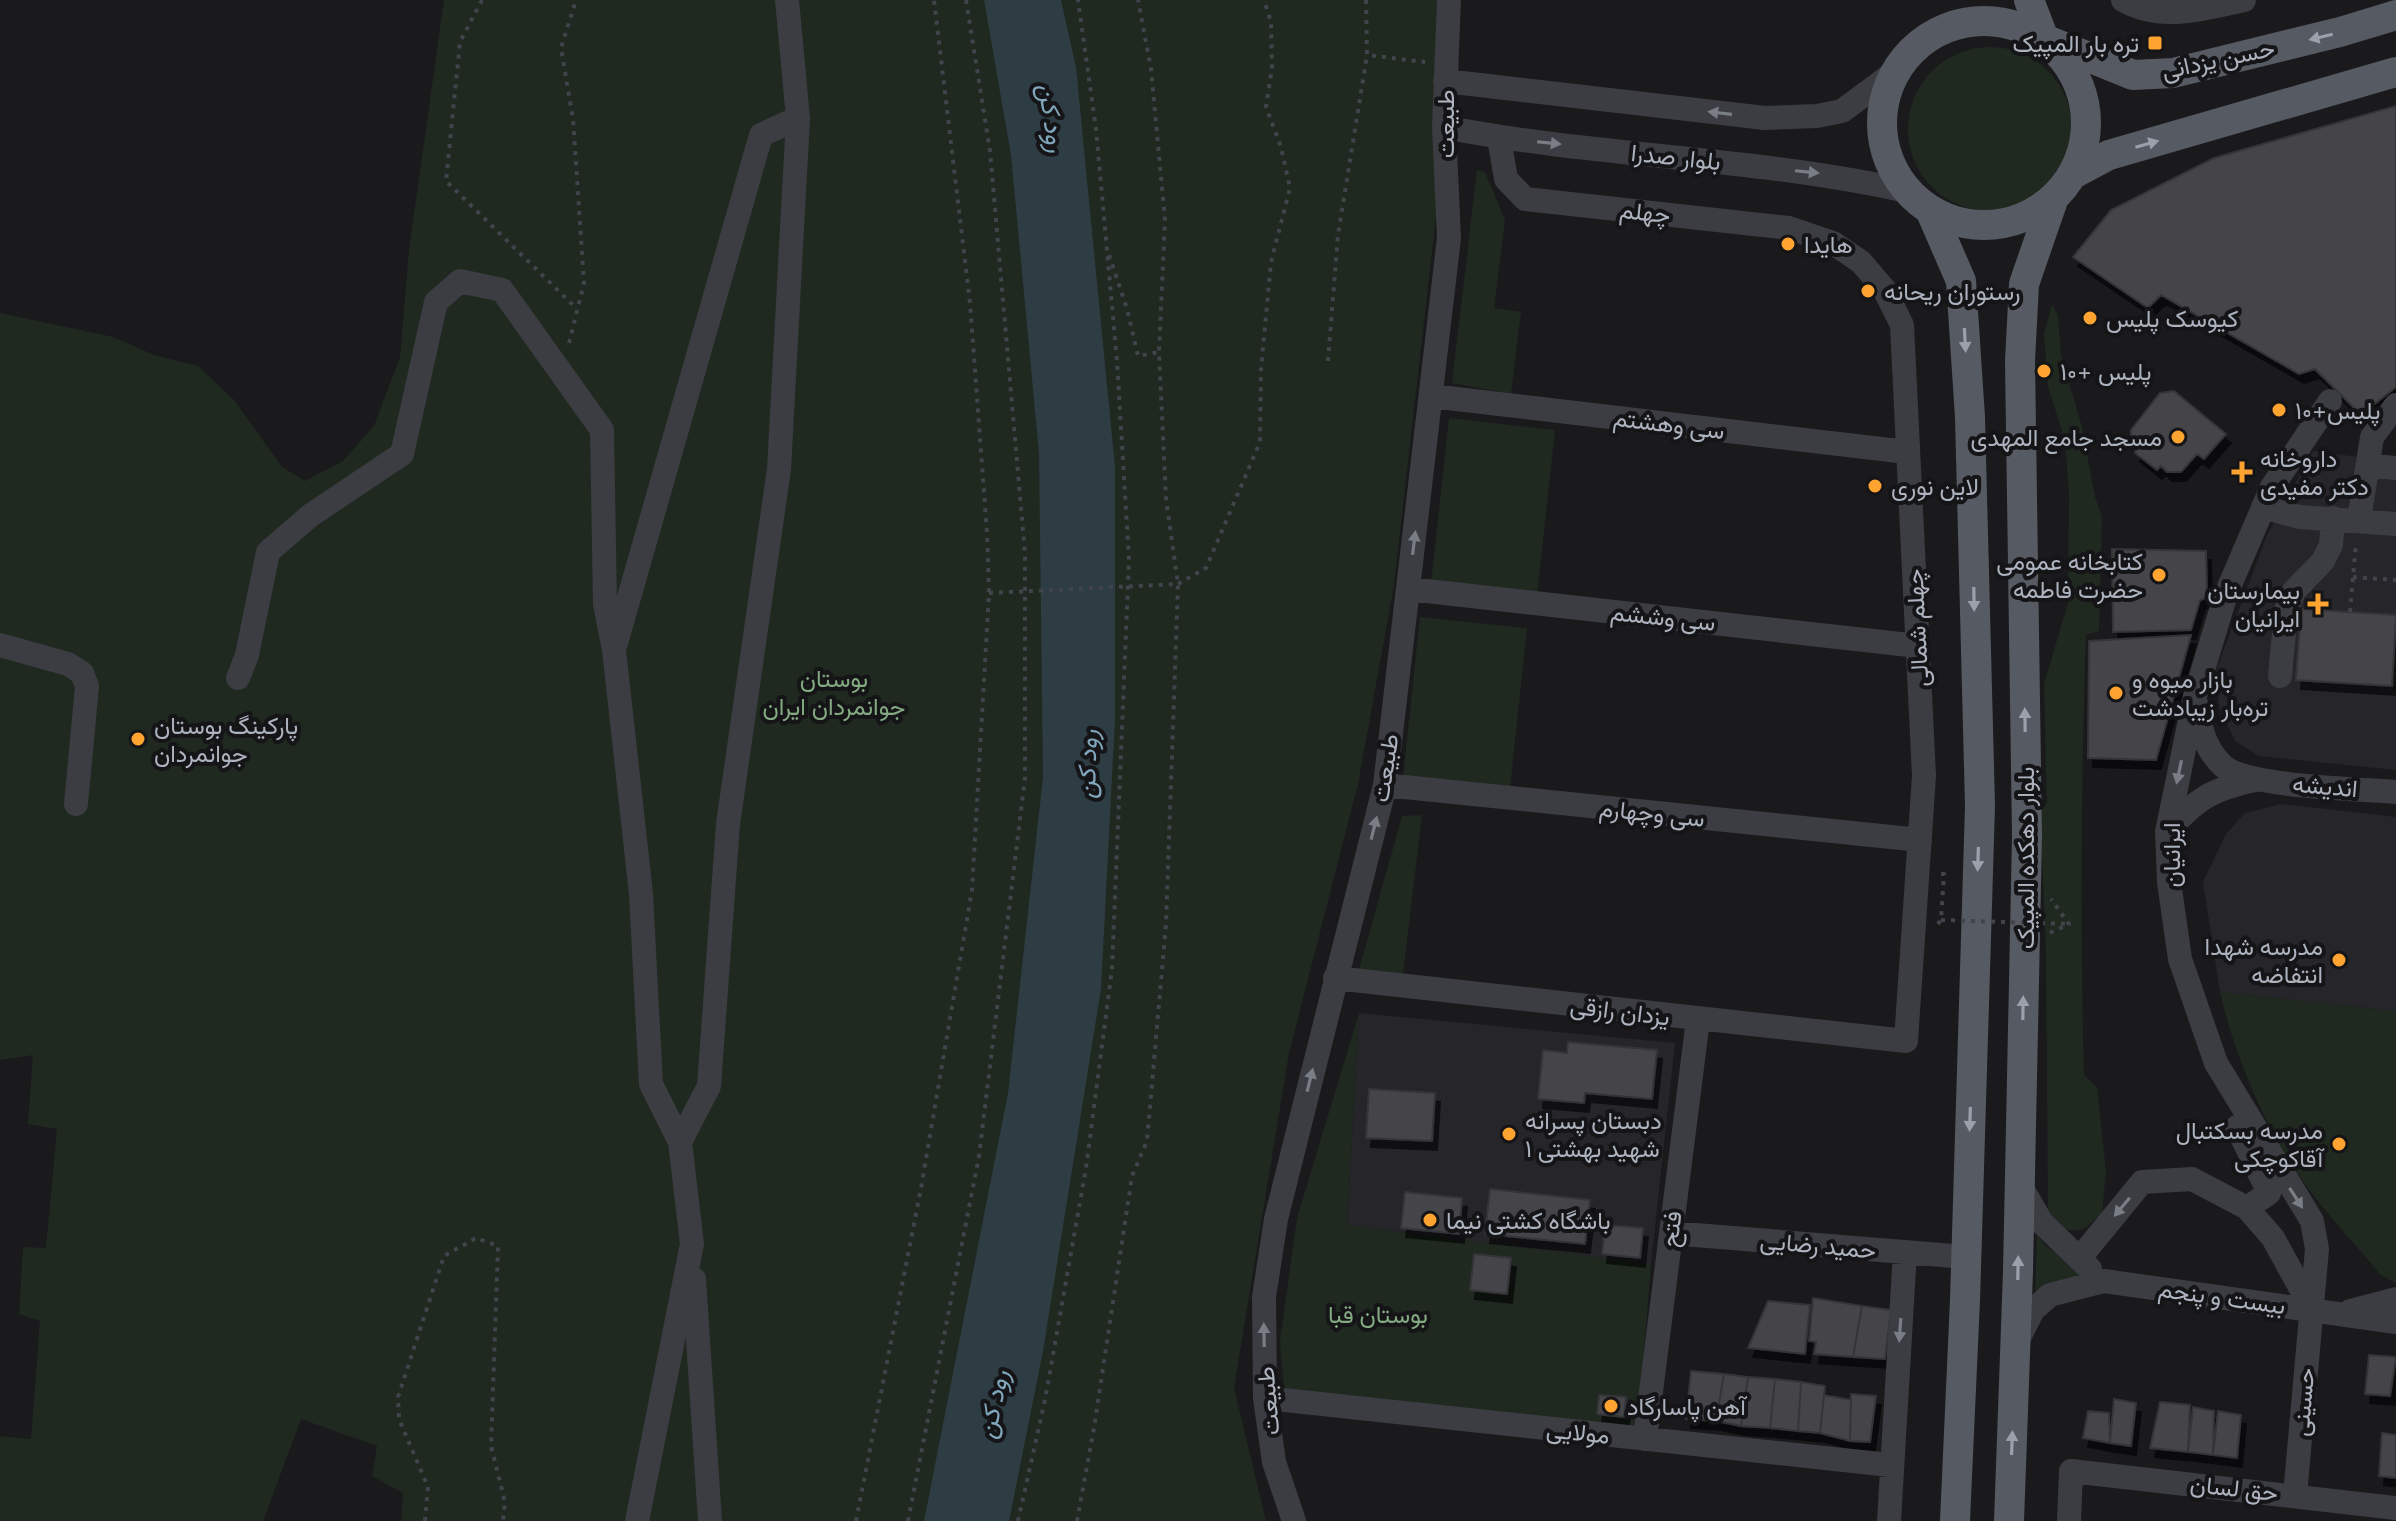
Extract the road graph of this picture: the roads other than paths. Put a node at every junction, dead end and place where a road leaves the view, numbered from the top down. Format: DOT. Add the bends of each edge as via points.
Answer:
graph roads {
  1 [pos="787,0"];
  2 [pos="1449,0"];
  3 [pos="1947,0"];
  4 [pos="2029,0"];
  5 [pos="2123,0"];
  6 [pos="2244,0"];
  7 [pos="2396,15"];
  8 [pos="2044,39"];
  9 [pos="1922,42"];
  10 [pos="1896,71"];
  11 [pos="2396,72"];
  12 [pos="1445,73"];
  13 [pos="798,118"];
  14 [pos="1444,127"];
  15 [pos="1499,138"];
  16 [pos="2075,173"];
  17 [pos="1907,191"];
  18 [pos="2053,200"];
  19 [pos="1931,212"];
  20 [pos="1833,243"];
  21 [pos="1431,396"];
  22 [pos="2330,401"];
  23 [pos="2396,405"];
  24 [pos="1907,452"];
  25 [pos="2368,465"];
  26 [pos="2396,468"];
  27 [pos="2263,507"];
  28 [pos="2333,518"];
  29 [pos="2359,520"];
  30 [pos="2396,524"];
  31 [pos="1409,589"];
  32 [pos="0,645"];
  33 [pos="1918,646"];
  34 [pos="614,650"];
  35 [pos="2280,676"];
  36 [pos="238,678"];
  37 [pos="2195,696"];
  38 [pos="2255,780"];
  39 [pos="1385,785"];
  40 [pos="2396,792"];
  41 [pos="76,804"];
  42 [pos="2167,832"];
  43 [pos="1920,840"];
  44 [pos="1335,978"];
  45 [pos="1698,1020"];
  46 [pos="1906,1041"];
  47 [pos="2211,1047"];
  48 [pos="680,1142"];
  49 [pos="2019,1183"];
  50 [pos="2247,1208"];
  51 [pos="1671,1233"];
  52 [pos="692,1244"];
  53 [pos="1905,1252"];
  54 [pos="1966,1257"];
  55 [pos="2079,1259"];
  56 [pos="2104,1281"];
  57 [pos="2396,1299"];
  58 [pos="2312,1309"];
  59 [pos="2340,1314"];
  60 [pos="2396,1322"];
  61 [pos="2015,1346"];
  62 [pos="1265,1398"];
  63 [pos="1645,1439"];
  64 [pos="1890,1465"];
  65 [pos="2295,1495"];
  66 [pos="2396,1508"];
  67 [pos="2338,1511"];
  68 [pos="637,1521"];
  69 [pos="710,1521"];
  70 [pos="1294,1521"];
  71 [pos="1889,1521"];
  72 [pos="1955,1521"];
  73 [pos="2009,1521"];
  74 [pos="2069,1521"];
  1 -- 13 [label="street"];
  2 -- 12 [label="street, طبیعت"];
  3 -- 9 [label="main road"];
  4 -- 8 [label="main road"];
  5 -- 6 [label="street" via="2151,12 2196,11"];
  7 -- 8 [label="main road, حسن یزدانی, one-way" via="2173,73 2133,75"];
  8 -- 9 [label="main road" via="2015,25 1982,21 1951,26"];
  8 -- 16 [label="main road" via="2066,60 2081,86 2087,115 2085,145"];
  9 -- 10 [label="main road"];
  10 -- 12 [label="street, بلوار صدرا, one-way" via="1842,111 1765,118"];
  10 -- 17 [label="main road" via="1883,101 1881,133 1889,164"];
  16 -- 11 [label="main road, one-way" via="2109,155"];
  12 -- 14 [label="street, طبیعت"];
  13 -- 34 [label="street" via="761,135"];
  13 -- 48 [label="street" via="779,469 728,824 709,1086"];
  14 -- 15 [label="street, بلوار صدرا"];
  14 -- 21 [label="street, طبیعت" via="1449,238"];
  15 -- 17 [label="street, بلوار صدرا, one-way" via="1825,174"];
  15 -- 20 [label="street, چهلم" via="1506,179 1525,199 1789,228"];
  16 -- 18 [label="main road"];
  17 -- 19 [label="main road"];
  18 -- 19 [label="main road" via="2026,218 1994,226 1962,224"];
  49 -- 18 [label="main road, بلوار دهکده المپیک, one-way" via="2027,836 2020,361 2024,284"];
  19 -- 54 [label="main road, بلوار دهکده المپیک, one-way" via="1961,281 1970,417 1980,806"];
  20 -- 24 [label="street, چهلم شمالی" via="1861,262 1884,289 1902,325"];
  21 -- 24 [label="street, سی وهشتم"];
  31 -- 21 [label="street, طبیعت, one-way"];
  22 -- 27 [label="street, ایرانیان"];
  23 -- 25 [label="street" via="2372,437"];
  24 -- 33 [label="street, چهلم شمالی"];
  25 -- 26 [label="street"];
  25 -- 29 [label="street"];
  27 -- 28 [label="street" via="2299,517"];
  27 -- 37 [label="street, ایرانیان" via="2226,594"];
  28 -- 29 [label="street"];
  28 -- 35 [label="street" via="2331,545 2323,561 2294,591 2286,611"];
  29 -- 30 [label="street"];
  31 -- 33 [label="street, سی وششم"];
  31 -- 39 [label="street, طبیعت"];
  32 -- 41 [label="street" via="82,673 87,686"];
  33 -- 43 [label="street, چهلم شمالی" via="1924,776"];
  34 -- 36 [label="street" via="605,604 602,430 502,290 460,281 436,302 402,454 311,515 268,552"];
  34 -- 48 [label="street" via="641,894 651,1084"];
  37 -- 38 [label="street" via="2208,748 2226,768"];
  37 -- 42 [label="street, ایرانیان, one-way"];
  38 -- 40 [label="street, اندیشه"];
  38 -- 42 [label="street" via="2224,787 2191,805"];
  39 -- 43 [label="street, سی وچهارم"];
  44 -- 39 [label="street, طبیعت, one-way"];
  42 -- 47 [label="street, ایرانیان" via="2180,959"];
  43 -- 46 [label="street, چهلم شمالی"];
  44 -- 45 [label="street, یزدان رازقی"];
  62 -- 44 [label="street, طبیعت, one-way" via="1264,1297 1276,1219"];
  45 -- 46 [label="street, یزدان رازقی"];
  45 -- 51 [label="street, فتح"];
  47 -- 50 [label="street" via="2210,1072 2269,1193"];
  47 -- 58 [label="street, ایرانیان, one-way" via="2312,1221 2317,1249"];
  48 -- 52 [label="street"];
  49 -- 55 [label="street" via="2042,1223"];
  61 -- 49 [label="main road, بلوار دهکده المپیک, one-way"];
  50 -- 55 [label="street, one-way" via="2192,1179 2142,1182"];
  50 -- 58 [label="street" via="2273,1238"];
  51 -- 53 [label="street, حمید رضایی"];
  51 -- 63 [label="street, فتح"];
  52 -- 68 [label="street"];
  52 -- 69 [label="street"];
  53 -- 54 [label="street, حمید رضایی"];
  53 -- 64 [label="street, one-way"];
  54 -- 72 [label="main road, بلوار دهکده المپیک"];
  55 -- 56 [label="street"];
  56 -- 58 [label="street, بیست و پنجم"];
  56 -- 61 [label="street" via="2050,1295 2033,1310"];
  57 -- 59 [label="street, بیست و پنجم"];
  58 -- 59 [label="street, بیست و پنجم"];
  58 -- 65 [label="street, حسینی"];
  59 -- 60 [label="street, بیست و پنجم"];
  73 -- 61 [label="main road, بلوار دهکده المپیک, one-way"];
  62 -- 63 [label="street, مولایی"];
  62 -- 70 [label="street, طبیعت" via="1274,1462"];
  63 -- 64 [label="street, مولایی"];
  64 -- 71 [label="street"];
  65 -- 67 [label="street, حق لسان"];
  65 -- 74 [label="street, حق لسان" via="2071,1471"];
  66 -- 67 [label="street, حق لسان"];
}
